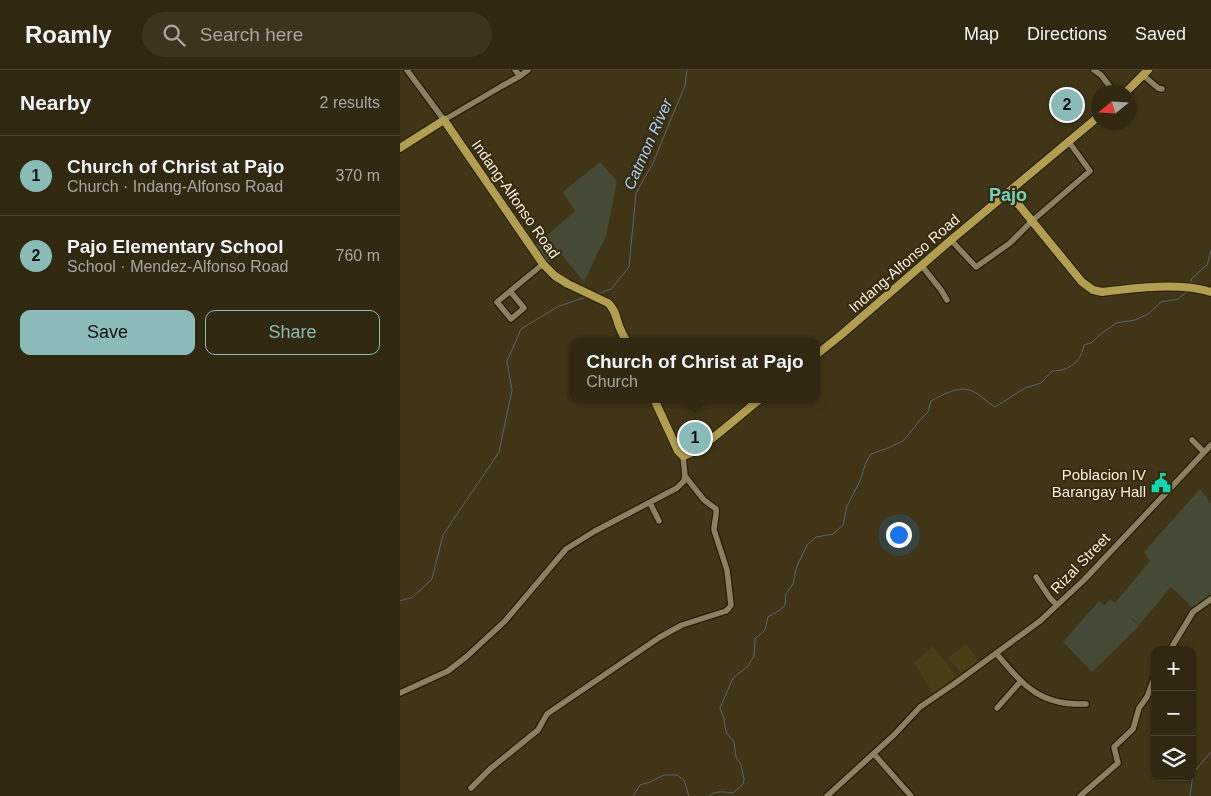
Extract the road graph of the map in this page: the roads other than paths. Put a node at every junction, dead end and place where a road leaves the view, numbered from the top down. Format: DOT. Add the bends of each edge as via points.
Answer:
graph roads {
  1 [pos="407,70"];
  2 [pos="515,70"];
  3 [pos="528,70"];
  4 [pos="1094,70"];
  5 [pos="1145,72"];
  6 [pos="520,76"];
  7 [pos="1109,85"];
  8 [pos="1133,85"];
  9 [pos="1162,89"];
  10 [pos="444,120"];
  11 [pos="1091,123"];
  12 [pos="1069,142"];
  13 [pos="400,148"];
  14 [pos="1009,193"];
  15 [pos="1032,220"];
  16 [pos="951,240"];
  17 [pos="543,264"];
  18 [pos="922,266"];
  19 [pos="510,291"];
  20 [pos="1211,292"];
  21 [pos="947,300"];
  22 [pos="624,338"];
  23 [pos="820,351"];
  24 [pos="656,403"];
  25 [pos="755,403"];
  26 [pos="1192,440"];
  27 [pos="1211,445"];
  28 [pos="1204,452"];
  29 [pos="683,456"];
  30 [pos="685,476"];
  31 [pos="650,503"];
  32 [pos="659,521"];
  33 [pos="1036,577"];
  34 [pos="1211,599"];
  35 [pos="1057,605"];
  36 [pos="1172,646"];
  37 [pos="996,653"];
  38 [pos="1021,681"];
  39 [pos="1151,686"];
  40 [pos="400,693"];
  41 [pos="1086,704"];
  42 [pos="997,708"];
  43 [pos="874,754"];
  44 [pos="471,788"];
  45 [pos="827,796"];
  46 [pos="911,796"];
  47 [pos="1080,796"];
  1 -- 10 [label="street"];
  2 -- 6 [label="street"];
  3 -- 6 [label="street"];
  4 -- 7 [label="street"];
  5 -- 8 [label="main road"];
  5 -- 9 [label="street"];
  6 -- 10 [label="street"];
  10 -- 13 [label="main road"];
  10 -- 17 [label="main road, Indang-Alfonso Road"];
  11 -- 12 [label="main road, Indang-Alfonso Road"];
  12 -- 14 [label="main road, Indang-Alfonso Road"];
  12 -- 15 [label="street" via="1090,171"];
  14 -- 15 [label="main road"];
  14 -- 16 [label="main road, Indang-Alfonso Road"];
  15 -- 16 [label="street" via="1010,243 976,267"];
  15 -- 20 [label="main road" via="1082,282 1093,290 1178,287"];
  16 -- 18 [label="main road, Indang-Alfonso Road"];
  17 -- 19 [label="street"];
  17 -- 22 [label="main road, Indang-Alfonso Road" via="568,284 608,303"];
  18 -- 21 [label="street"];
  18 -- 23 [label="main road, Indang-Alfonso Road"];
  19 -- 19 [label="street" via="524,308 511,319 497,302"];
  24 -- 29 [label="main road"];
  25 -- 29 [label="main road" via="709,440"];
  26 -- 28 [label="street"];
  27 -- 28 [label="street, Rizal Street"];
  28 -- 35 [label="street, Rizal Street"];
  29 -- 30 [label="street"];
  30 -- 31 [label="street" via="677,488"];
  30 -- 44 [label="street" via="704,500 716,509 714,530 727,570 729,608 682,625 660,637 547,714 538,730"];
  31 -- 32 [label="street"];
  31 -- 40 [label="street" via="566,549 505,621 466,657 448,671"];
  33 -- 35 [label="street"];
  34 -- 36 [label="street" via="1194,612"];
  35 -- 37 [label="street, Rizal Street"];
  37 -- 38 [label="street"];
  37 -- 43 [label="street, Rizal Street" via="920,707"];
  38 -- 41 [label="street" via="1044,698 1070,705"];
  38 -- 42 [label="street"];
  39 -- 47 [label="street" via="1139,708 1133,729 1114,747 1118,763"];
  43 -- 45 [label="street, Rizal Street"];
  43 -- 46 [label="street"];
}
